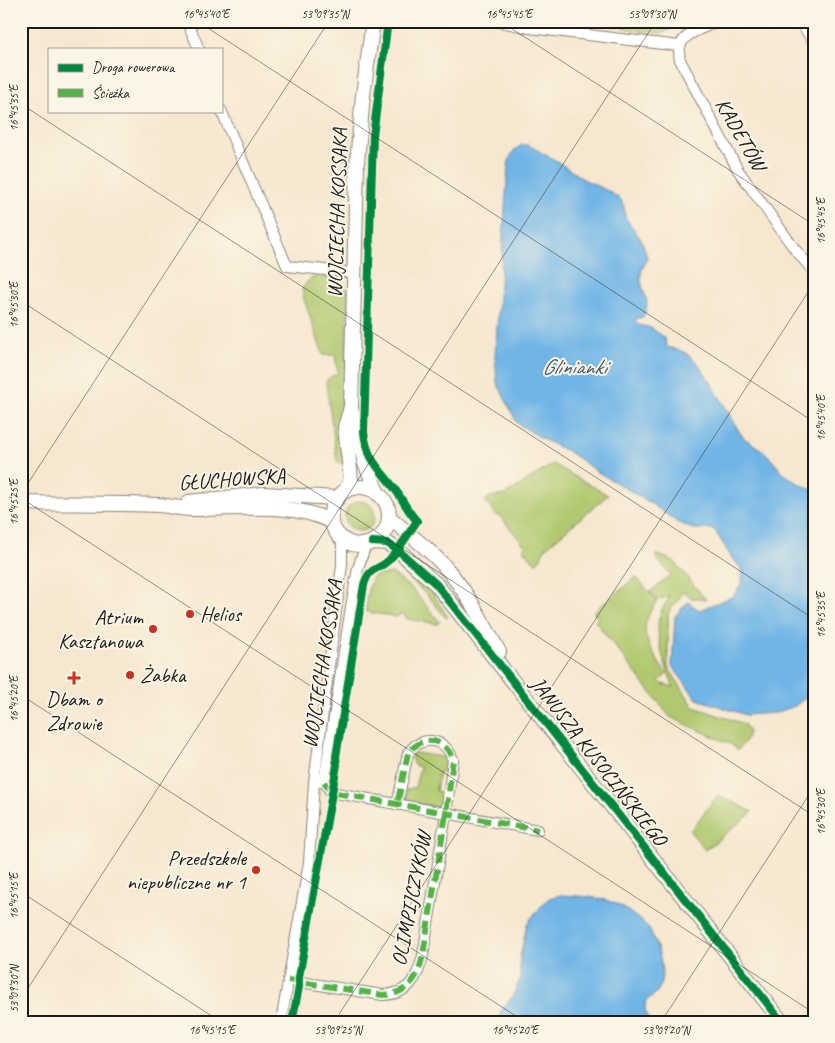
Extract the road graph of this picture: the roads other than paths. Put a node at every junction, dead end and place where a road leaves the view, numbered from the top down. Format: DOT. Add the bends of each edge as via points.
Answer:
graph roads {
  1 [pos="187,21"];
  2 [pos="373,21"];
  3 [pos="496,21"];
  4 [pos="720,21"];
  5 [pos="800,21"];
  6 [pos="814,38"];
  7 [pos="679,46"];
  8 [pos="199,48"];
  9 [pos="222,112"];
  10 [pos="814,272"];
  11 [pos="353,273"];
  12 [pos="350,407"];
  13 [pos="342,494"];
  14 [pos="378,494"];
  15 [pos="21,503"];
  16 [pos="159,506"];
  17 [pos="389,516"];
  18 [pos="332,522"];
  19 [pos="342,539"];
  20 [pos="369,543"];
  21 [pos="514,681"];
  22 [pos="319,782"];
  23 [pos="397,806"];
  24 [pos="446,814"];
  25 [pos="538,830"];
  26 [pos="288,980"];
  27 [pos="281,1022"];
  28 [pos="782,1022"];
  1 -- 8 [label="street"];
  2 -- 11 [label="street, WOJCIECHA KOSSAKA" via="359,142"];
  3 -- 7 [label="street"];
  4 -- 7 [label="street" via="691,34"];
  5 -- 6 [label="street"];
  7 -- 10 [label="street, KADETÓW" via="680,60 738,170"];
  9 -- 11 [label="street" via="286,266"];
  11 -- 12 [label="street, WOJCIECHA KOSSAKA"];
  12 -- 13 [label="street, WOJCIECHA KOSSAKA" via="345,427 351,479"];
  12 -- 14 [label="street, WOJCIECHA KOSSAKA" via="365,463"];
  13 -- 14 [label="street" via="353,488 366,488"];
  13 -- 16 [label="street, GŁUCHOWSKA" via="263,494"];
  13 -- 18 [label="street" via="331,512"];
  14 -- 17 [label="street"];
  15 -- 16 [label="street, GŁUCHOWSKA"];
  16 -- 18 [label="street, GŁUCHOWSKA" via="269,508 306,513"];
  17 -- 20 [label="street" via="384,532"];
  17 -- 21 [label="street, JANUSZA KUSOCIŃSKIEGO" via="431,552 464,590"];
  18 -- 19 [label="street"];
  19 -- 20 [label="street" via="357,545"];
  19 -- 22 [label="street, WOJCIECHA KOSSAKA"];
  20 -- 21 [label="street, JANUSZA KUSOCIŃSKIEGO" via="387,543 421,569"];
  20 -- 22 [label="street, WOJCIECHA KOSSAKA" via="358,568"];
  21 -- 28 [label="street, JANUSZA KUSOCIŃSKIEGO"];
  22 -- 23 [label="street, OLIMPIJCZYKÓW" via="331,792"];
  22 -- 26 [label="street, WOJCIECHA KOSSAKA"];
  23 -- 24 [label="street, OLIMPIJCZYKÓW"];
  23 -- 24 [label="street, OLIMPIJCZYKÓW" via="408,752 418,743 433,740 447,748 453,760"];
  24 -- 25 [label="street, OLIMPIJCZYKÓW"];
  24 -- 26 [label="street, OLIMPIJCZYKÓW" via="423,955 419,972 411,983 397,992 383,995"];
  26 -- 27 [label="street, WOJCIECHA KOSSAKA"];
}
